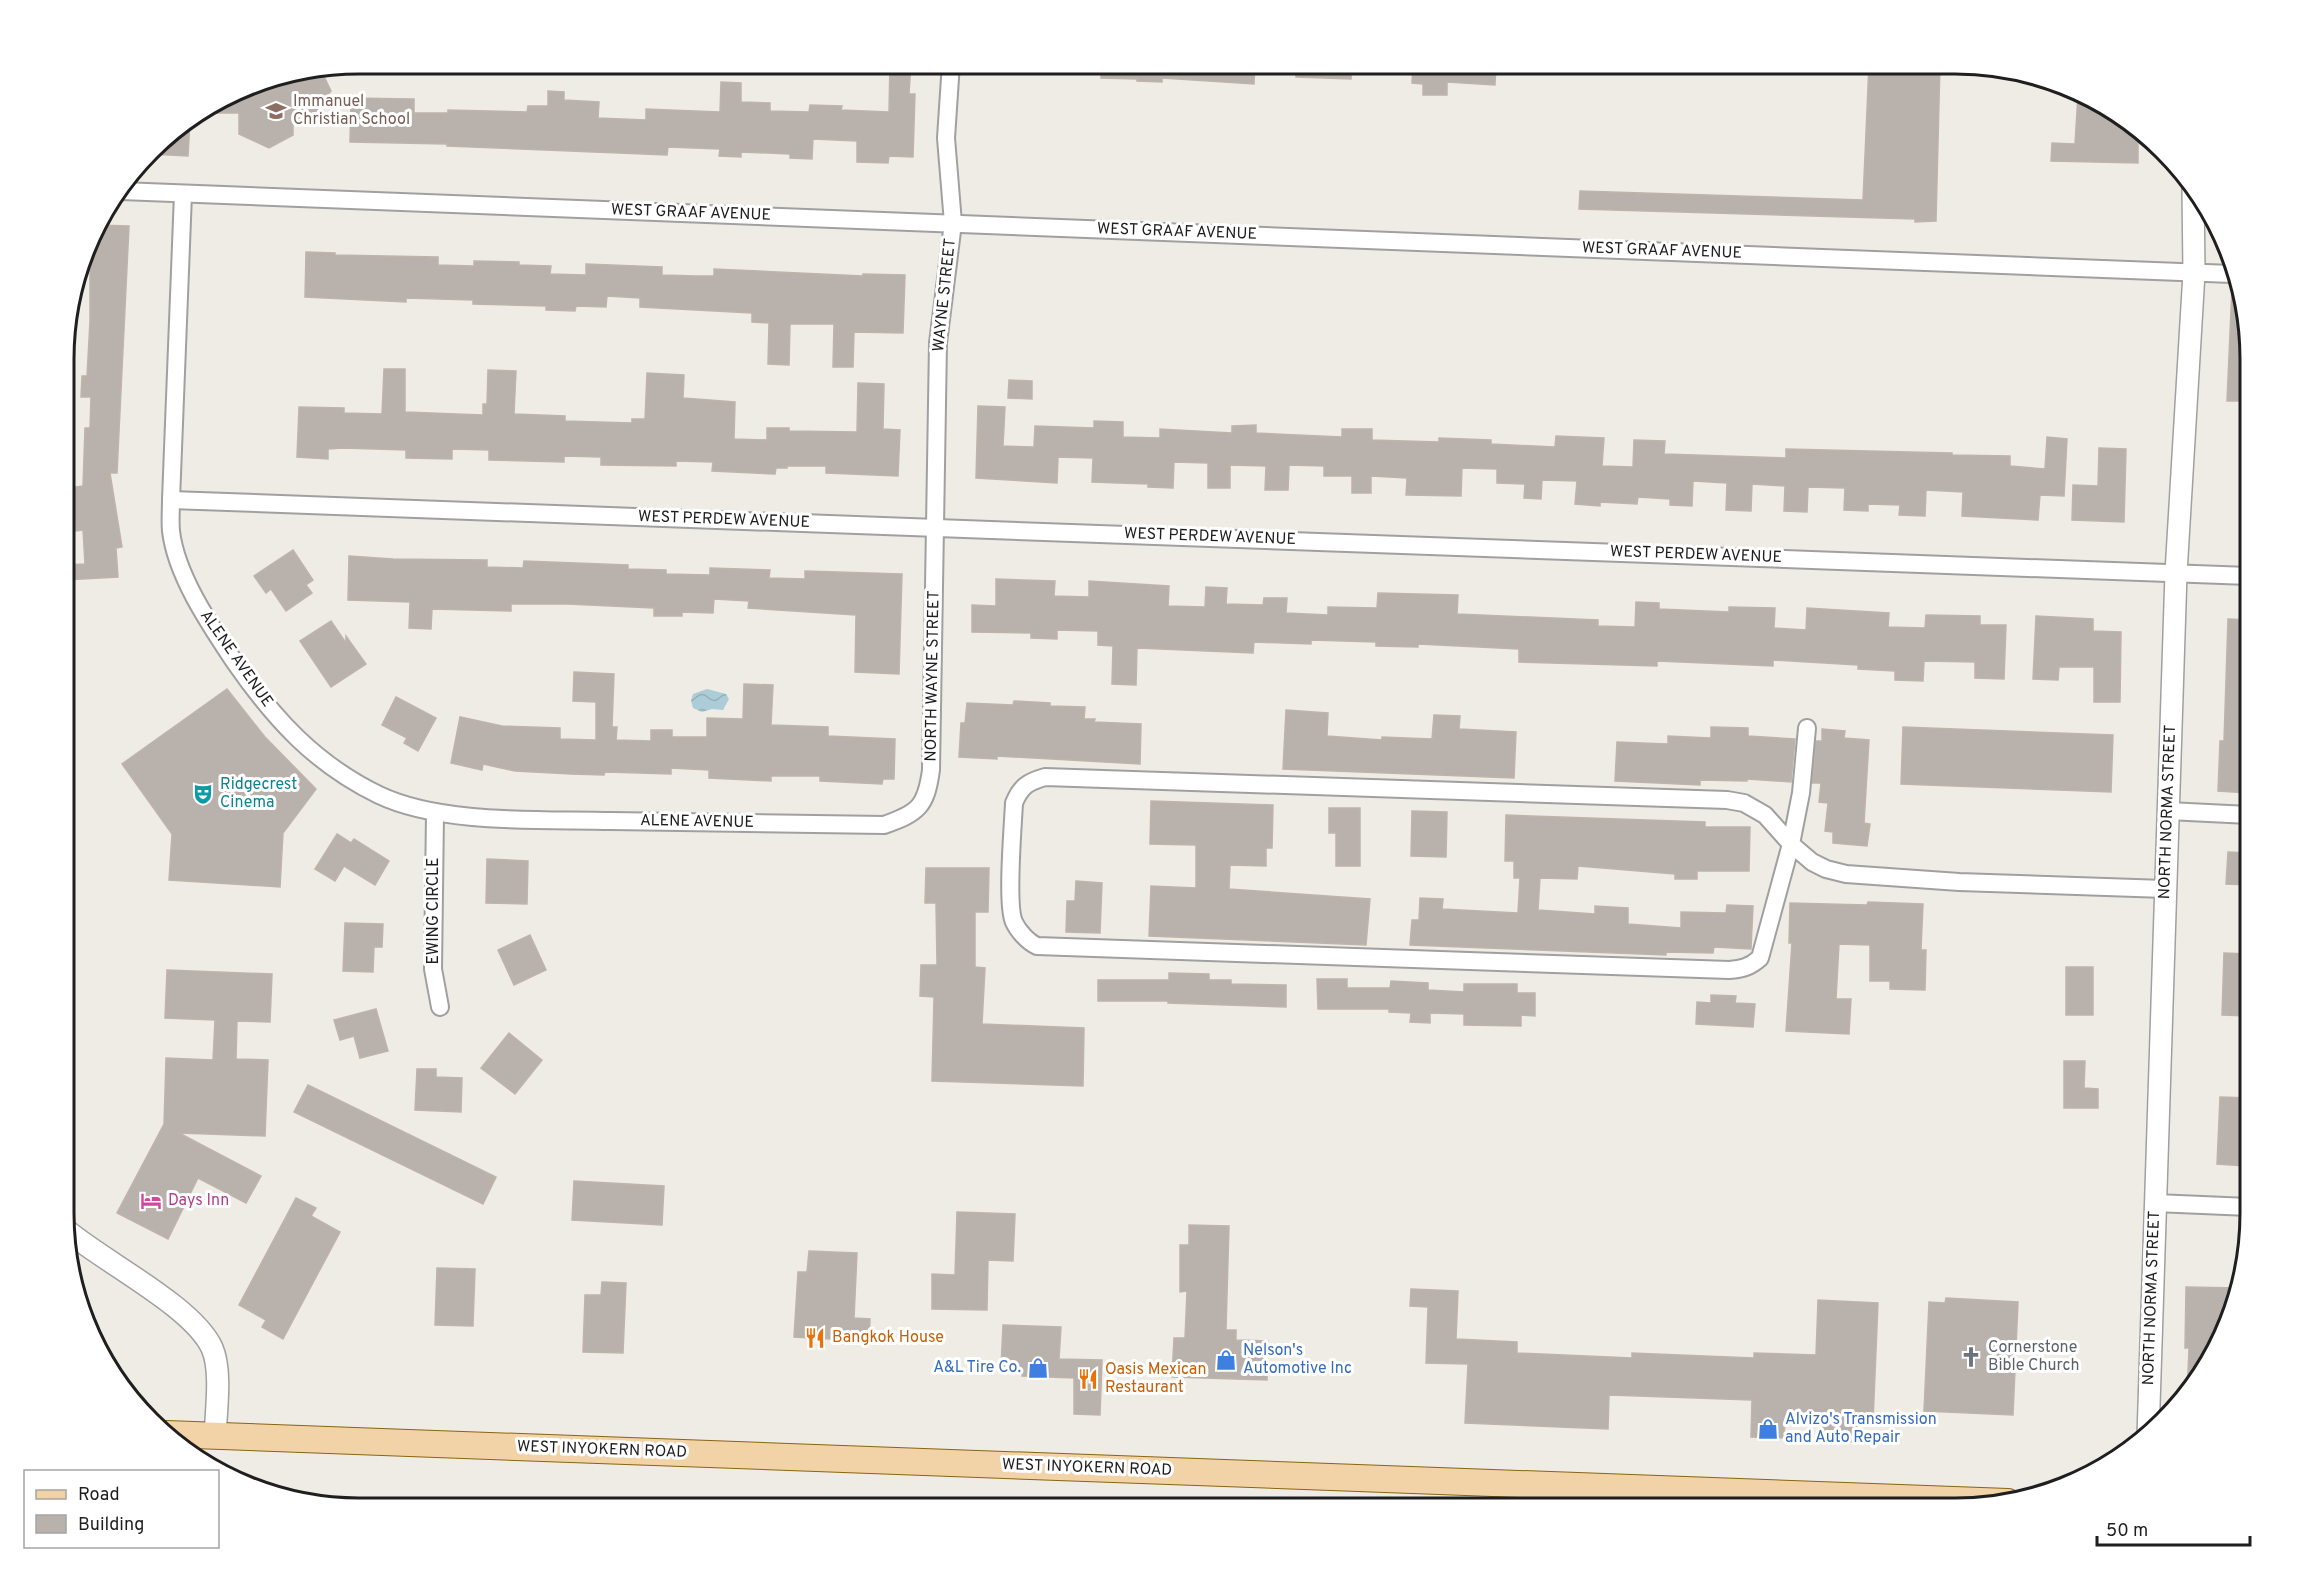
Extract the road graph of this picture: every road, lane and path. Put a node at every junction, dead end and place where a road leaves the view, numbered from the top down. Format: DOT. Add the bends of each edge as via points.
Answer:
graph roads {
  1 [pos="950,74"];
  2 [pos="128,191"];
  3 [pos="183,194"];
  4 [pos="2193,203"];
  5 [pos="953,223"];
  6 [pos="2194,273"];
  7 [pos="2226,274"];
  8 [pos="171,500"];
  9 [pos="936,527"];
  10 [pos="2176,573"];
  11 [pos="2240,576"];
  12 [pos="1808,728"];
  13 [pos="2168,812"];
  14 [pos="435,813"];
  15 [pos="2240,814"];
  16 [pos="908,817"];
  17 [pos="1791,844"];
  18 [pos="2165,889"];
  19 [pos="440,1007"];
  20 [pos="2155,1203"];
  21 [pos="2240,1207"];
  22 [pos="74,1235"];
  23 [pos="2148,1422"];
  24 [pos="179,1435"];
  25 [pos="215,1436"];
  26 [pos="1899,1498"];
  1 -- 5 [label="street, WAYNE STREET" via="946,138"];
  2 -- 3 [label="street, WEST GRAAF AVENUE"];
  3 -- 5 [label="street, WEST GRAAF AVENUE"];
  3 -- 8 [label="street, ALENE AVENUE"];
  4 -- 6 [label="street, NORTH NORMA STREET"];
  5 -- 6 [label="street, WEST GRAAF AVENUE"];
  5 -- 9 [label="street, WAYNE STREET" via="938,343"];
  6 -- 7 [label="street, WEST GRAAF AVENUE"];
  6 -- 10 [label="street, NORTH NORMA STREET"];
  8 -- 9 [label="street, WEST PERDEW AVENUE"];
  8 -- 14 [label="street, ALENE AVENUE" via="171,532 184,573 203,615 256,693 306,748 329,766 380,796"];
  9 -- 10 [label="street, WEST PERDEW AVENUE"];
  9 -- 16 [label="street, NORTH WAYNE STREET" via="931,770 924,801"];
  10 -- 11 [label="street, WEST PERDEW AVENUE"];
  10 -- 13 [label="street, NORTH NORMA STREET"];
  12 -- 17 [label="street"];
  13 -- 15 [label="street"];
  13 -- 18 [label="street, NORTH NORMA STREET"];
  14 -- 16 [label="street, ALENE AVENUE" via="517,819 884,825"];
  14 -- 19 [label="street, EWING CIRCLE" via="433,969"];
  17 -- 17 [label="street" via="1765,815 1744,803 1727,801 1045,777 1019,789 1014,803 1011,900 1013,921 1030,943 1037,945 1729,970 1751,965 1760,957"];
  17 -- 18 [label="street" via="1826,870 1846,874"];
  18 -- 20 [label="street, NORTH NORMA STREET"];
  20 -- 21 [label="street"];
  20 -- 23 [label="street, NORTH NORMA STREET"];
  22 -- 25 [label="street" via="187,1318 212,1348 217,1370"];
  24 -- 25 [label="main road, WEST INYOKERN ROAD"];
  25 -- 26 [label="main road, WEST INYOKERN ROAD"];
}
